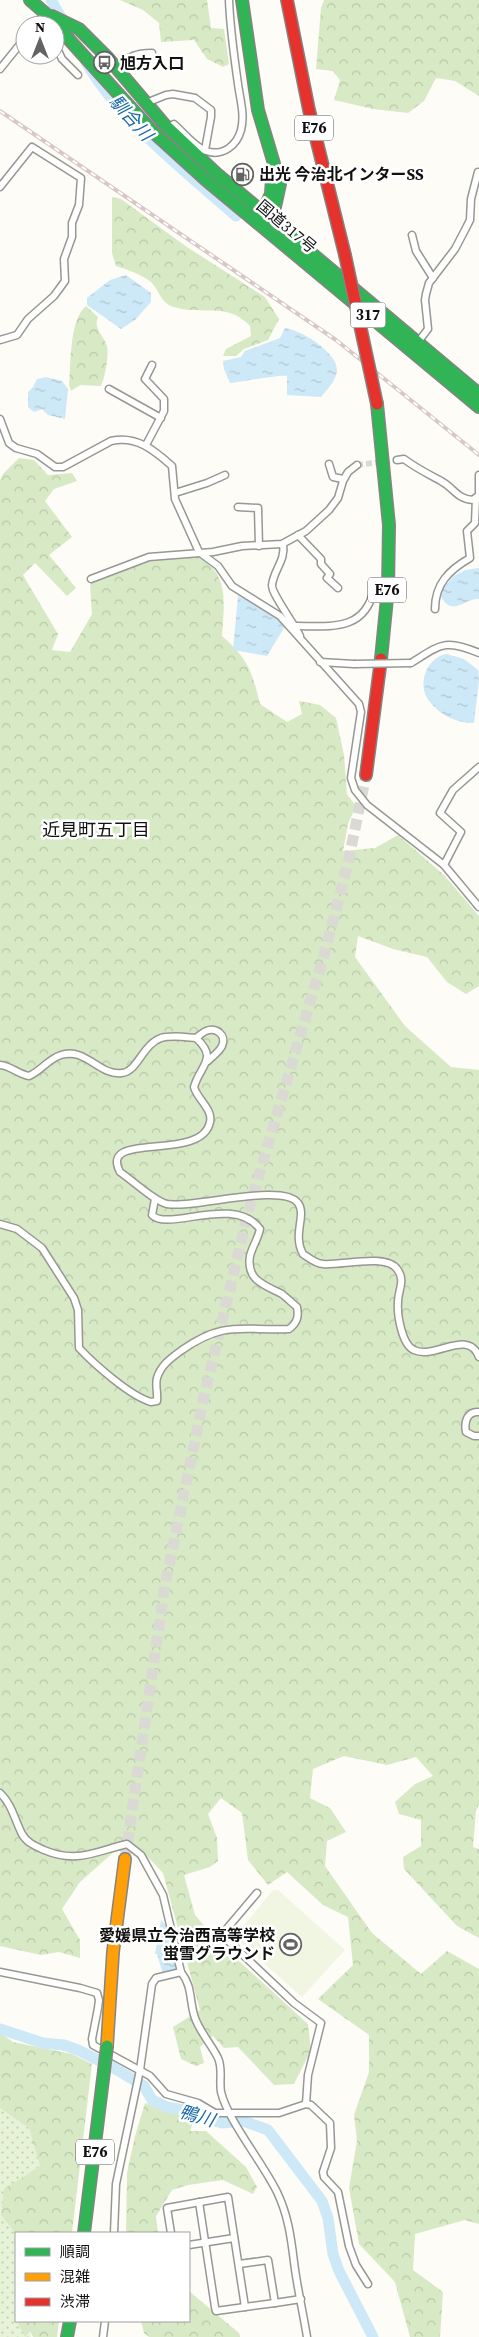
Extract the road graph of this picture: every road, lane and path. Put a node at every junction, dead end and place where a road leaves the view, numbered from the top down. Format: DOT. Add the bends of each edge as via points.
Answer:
graph roads {
  1 [pos="30,0"];
  2 [pos="229,0"];
  3 [pos="238,0"];
  4 [pos="242,0"];
  5 [pos="287,0"];
  6 [pos="46,13"];
  7 [pos="15,50"];
  8 [pos="152,53"];
  9 [pos="65,62"];
  10 [pos="1,68"];
  11 [pos="116,68"];
  12 [pos="78,74"];
  13 [pos="146,103"];
  14 [pos="168,128"];
  15 [pos="205,150"];
  16 [pos="478,172"];
  17 [pos="0,187"];
  18 [pos="263,218"];
  19 [pos="412,235"];
  20 [pos="433,278"];
  21 [pos="0,340"];
  22 [pos="418,342"];
  23 [pos="152,365"];
  24 [pos="109,389"];
  25 [pos="479,394"];
  26 [pos="479,407"];
  27 [pos="161,418"];
  28 [pos="0,419"];
  29 [pos="146,445"];
  30 [pos="397,460"];
  31 [pos="330,464"];
  32 [pos="357,465"];
  33 [pos="225,475"];
  34 [pos="479,475"];
  35 [pos="343,480"];
  36 [pos="175,493"];
  37 [pos="476,498"];
  38 [pos="238,507"];
  39 [pos="298,535"];
  40 [pos="283,544"];
  41 [pos="259,546"];
  42 [pos="199,552"];
  43 [pos="91,579"];
  44 [pos="338,588"];
  45 [pos="374,590"];
  46 [pos="435,609"];
  47 [pos="296,626"];
  48 [pos="302,639"];
  49 [pos="479,654"];
  50 [pos="320,662"];
  51 [pos="479,767"];
  52 [pos="366,775"];
  53 [pos="444,865"];
  54 [pos="479,906"];
  55 [pos="196,1038"];
  56 [pos="208,1061"];
  57 [pos="0,1065"];
  58 [pos="155,1199"];
  59 [pos="0,1224"];
  60 [pos="479,1357"];
  61 [pos="479,1412"];
  62 [pos="479,1436"];
  63 [pos="0,1793"];
  64 [pos="124,1859"];
  65 [pos="257,1893"];
  66 [pos="0,1972"];
  67 [pos="181,1972"];
  68 [pos="140,2070"];
  69 [pos="306,2104"];
  70 [pos="231,2113"];
  71 [pos="199,2202"];
  72 [pos="84,2232"];
  73 [pos="114,2232"];
  74 [pos="170,2232"];
  75 [pos="234,2238"];
  76 [pos="206,2243"];
  77 [pos="190,2246"];
  78 [pos="239,2264"];
  79 [pos="368,2284"];
  80 [pos="301,2299"];
  81 [pos="275,2303"];
  82 [pos="245,2307"];
  83 [pos="70,2322"];
  84 [pos="105,2322"];
  85 [pos="67,2337"];
  86 [pos="103,2337"];
  87 [pos="307,2337"];
  1 -- 6 [label="highway, 国道317号 / 317"];
  2 -- 15 [label="street" via="242,109 241,129 229,149"];
  3 -- 18 [label="highway" via="251,96 272,178 271,194"];
  4 -- 18 [label="highway" via="258,110 280,184 278,200"];
  5 -- 52 [label="highway, E76, bridge" via="376,404 386,485 388,565 381,658"];
  6 -- 11 [label="highway, 国道317号 / 317" via="79,29"];
  6 -- 18 [label="highway, 国道317号 / 317" via="152,131 206,180"];
  7 -- 10 [label="street"];
  8 -- 11 [label="street" via="136,53"];
  9 -- 12 [label="street"];
  11 -- 13 [label="highway, 国道317号 / 317"];
  13 -- 14 [label="highway, 国道317号 / 317"];
  13 -- 15 [label="street" via="173,94 203,102 211,110"];
  14 -- 15 [label="street" via="174,124"];
  14 -- 18 [label="highway, 国道317号 / 317"];
  16 -- 20 [label="street" via="470,220 455,249"];
  17 -- 21 [label="street" via="32,147 81,178 72,238 64,259 66,281 28,319 17,335"];
  18 -- 22 [label="highway, 国道317号 / 317"];
  18 -- 26 [label="highway, 国道317号 / 317"];
  19 -- 20 [label="street" via="416,251"];
  20 -- 22 [label="street" via="425,300 428,329"];
  22 -- 25 [label="highway, 国道317号 / 317"];
  23 -- 27 [label="street" via="145,379 164,399"];
  24 -- 27 [label="street"];
  27 -- 29 [label="street"];
  28 -- 29 [label="street" via="9,443 37,454 55,467 63,467 119,439"];
  29 -- 36 [label="street" via="172,466"];
  30 -- 37 [label="street" via="404,459 443,482 465,500"];
  31 -- 35 [label="street" via="333,478"];
  32 -- 35 [label="street"];
  33 -- 36 [label="street"];
  34 -- 37 [label="street" via="479,495"];
  35 -- 39 [label="street" via="338,498 329,510"];
  36 -- 42 [label="street"];
  37 -- 46 [label="street" via="475,523 467,532 470,558 442,580 435,595"];
  38 -- 41 [label="street" via="258,508"];
  39 -- 40 [label="street"];
  39 -- 44 [label="street" via="321,559 321,564 330,574 327,578"];
  40 -- 41 [label="street"];
  40 -- 47 [label="street" via="285,554 272,586 274,596"];
  41 -- 42 [label="street"];
  42 -- 43 [label="street" via="149,557"];
  42 -- 48 [label="street" via="218,566 232,586 280,616"];
  45 -- 47 [label="street" via="365,612 351,623"];
  47 -- 48 [label="street"];
  48 -- 50 [label="street"];
  49 -- 50 [label="street, bridge" via="465,647 440,645 411,662"];
  50 -- 53 [label="street" via="352,697 361,712 351,778 355,790 367,806"];
  51 -- 53 [label="street" via="453,790 440,813 461,832"];
  53 -- 54 [label="street"];
  55 -- 56 [label="street" via="205,1048"];
  55 -- 56 [label="street" via="206,1031 220,1033 223,1045"];
  55 -- 57 [label="street" via="170,1036 159,1039 148,1046 128,1072 121,1074 78,1054 61,1055 29,1076"];
  56 -- 58 [label="street" via="194,1087 209,1113 211,1121 208,1128 187,1143 136,1147 121,1152 117,1158 120,1172"];
  58 -- 59 [label="street" via="152,1215 164,1222 207,1214 239,1217 256,1224 260,1230 250,1254 253,1277 284,1295 297,1307 298,1315 289,1329 222,1329 207,1335 162,1367 156,1380 157,1401 152,1402 103,1371 79,1348 78,1310 74,1298 42,1248 17,1229"];
  58 -- 60 [label="street" via="166,1204 184,1205 236,1197 290,1196 298,1202 301,1210 297,1238 303,1254 310,1259 320,1264 384,1263 398,1269 402,1279 398,1302 407,1345 423,1352 443,1350 461,1343 470,1345"];
  61 -- 62 [label="street" via="468,1417 465,1425 466,1432"];
  63 -- 67 [label="street" via="9,1804 23,1837 56,1855 97,1854 127,1844 134,1848 163,1895"];
  64 -- 72 [label="highway, E76, bridge" via="107,2046"];
  65 -- 69 [label="street" via="224,1932 224,1937 294,2003 321,2023 308,2075"];
  66 -- 68 [label="street" via="97,1993 99,2000 93,2045"];
  67 -- 68 [label="street" via="156,1978 152,1984"];
  67 -- 70 [label="street" via="190,1986 196,2020 218,2059 222,2074 221,2091"];
  68 -- 70 [label="street" via="166,2094 198,2103 215,2113"];
  68 -- 73 [label="street" via="116,2184"];
  69 -- 70 [label="street" via="280,2113"];
  69 -- 79 [label="street" via="330,2123 331,2148 324,2177 338,2192 349,2246"];
  70 -- 80 [label="street" via="277,2192 285,2212 292,2234"];
  71 -- 74 [label="street" via="167,2208"];
  71 -- 75 [label="street" via="228,2198"];
  71 -- 76 [label="street"];
  75 -- 76 [label="street"];
  75 -- 78 [label="street"];
  76 -- 77 [label="street"];
  76 -- 82 [label="street" via="216,2311"];
  78 -- 81 [label="street" via="268,2260"];
  78 -- 82 [label="street"];
  80 -- 81 [label="street"];
  80 -- 87 [label="street"];
  81 -- 82 [label="street"];
  83 -- 85 [label="highway"];
  84 -- 86 [label="street"];
}
